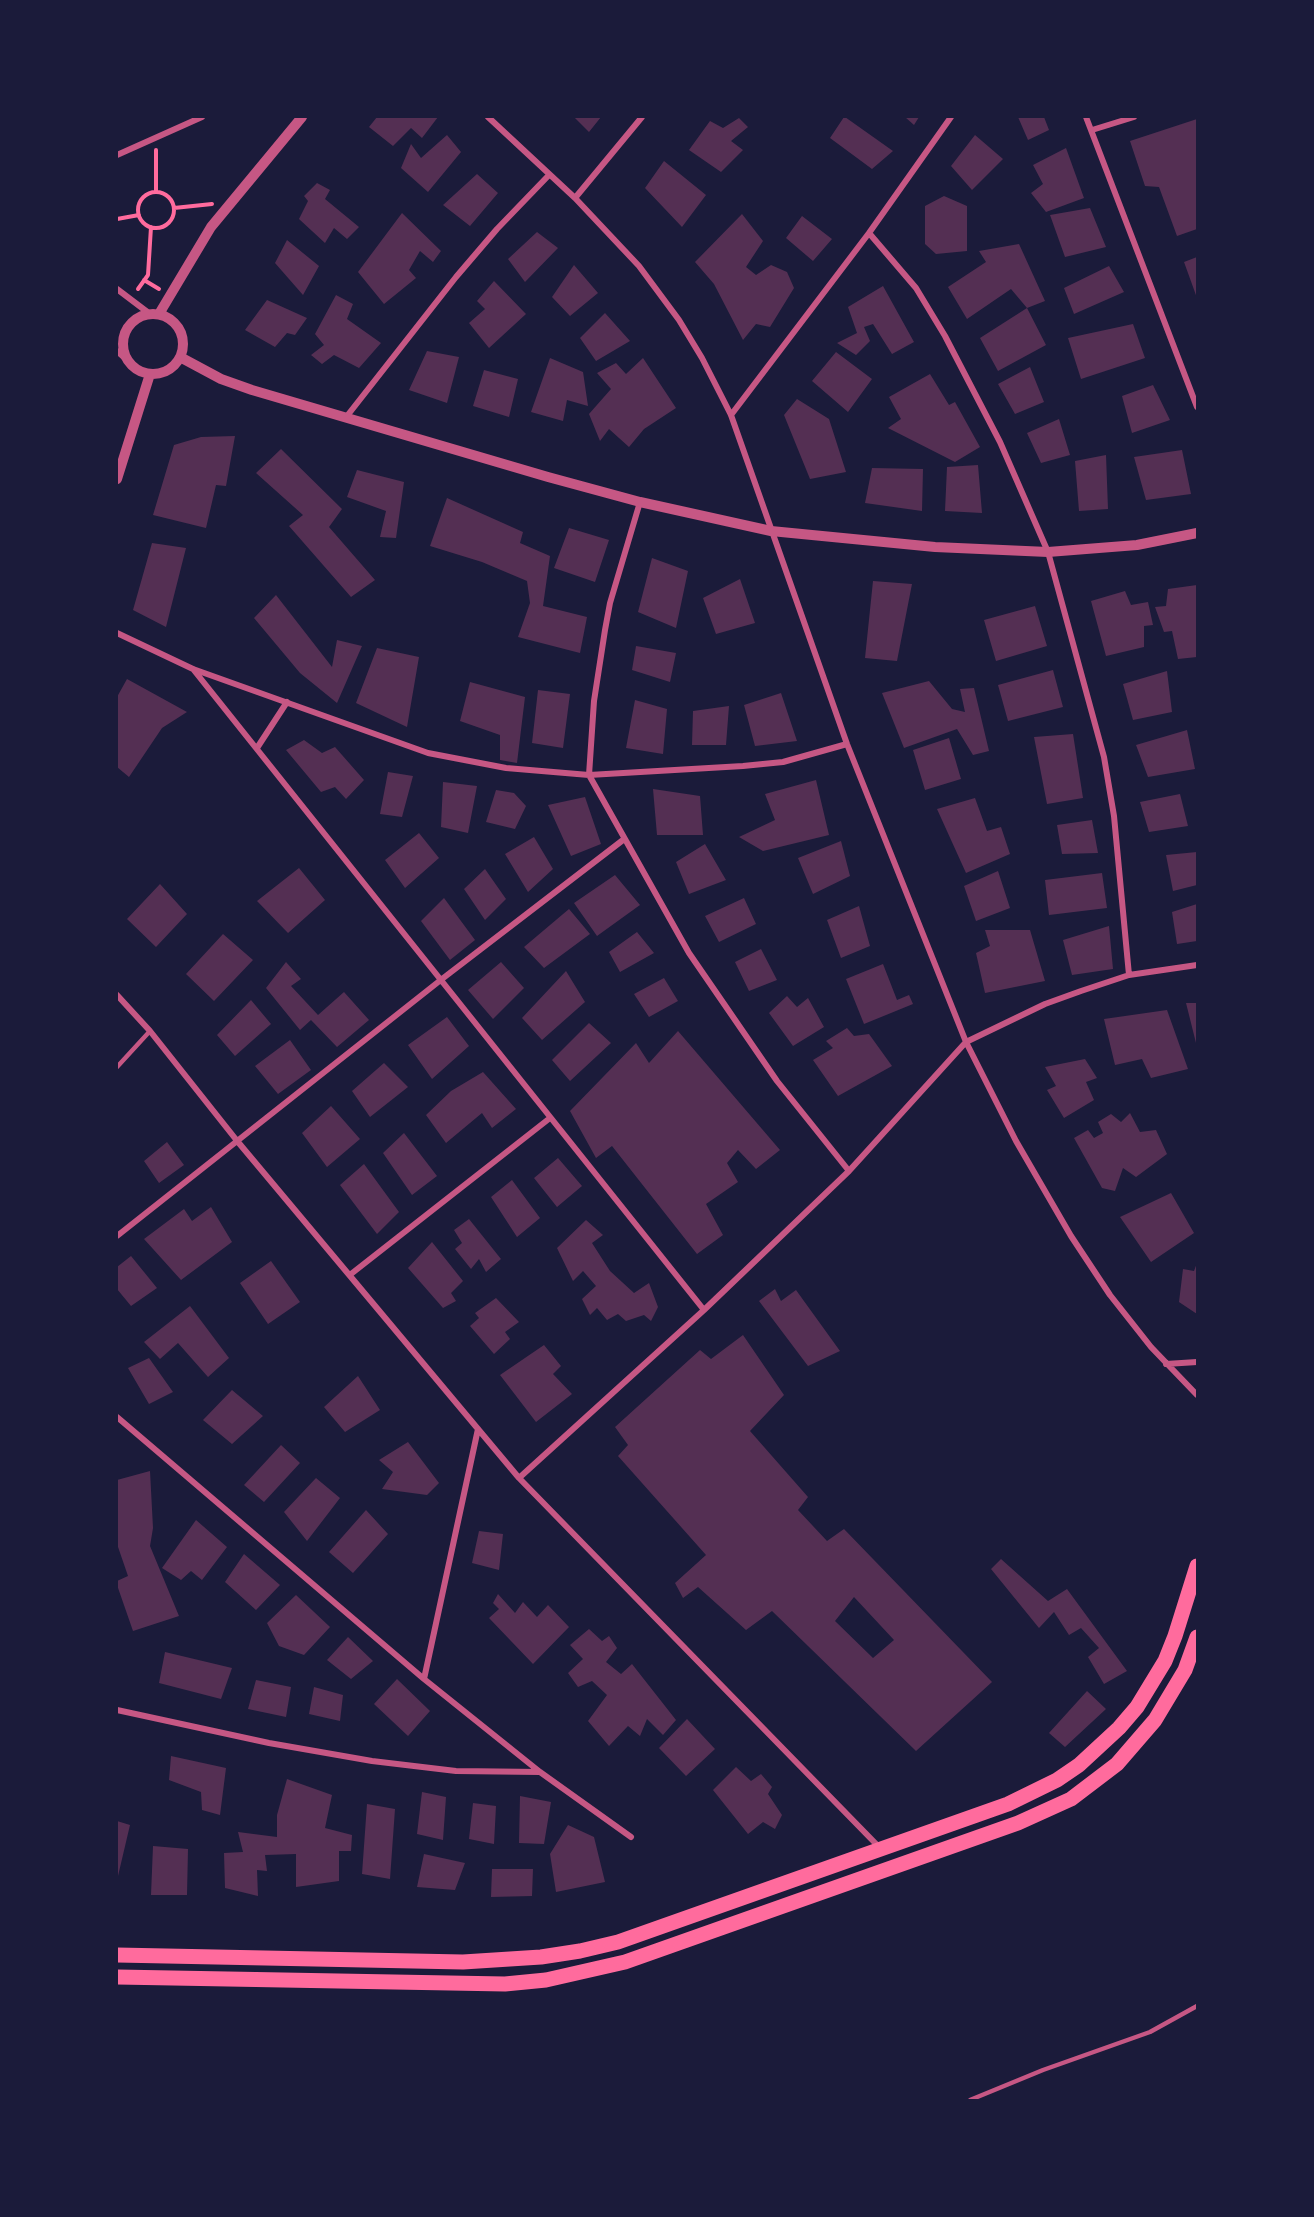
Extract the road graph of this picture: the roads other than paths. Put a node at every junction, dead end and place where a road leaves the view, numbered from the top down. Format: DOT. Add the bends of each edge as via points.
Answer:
graph roads {
  1 [pos="202,117"];
  2 [pos="302,117"];
  3 [pos="488,117"];
  4 [pos="642,117"];
  5 [pos="951,117"];
  6 [pos="1086,117"];
  7 [pos="1134,117"];
  8 [pos="1092,130"];
  9 [pos="117,155"];
  10 [pos="549,175"];
  11 [pos="575,198"];
  12 [pos="868,233"];
  13 [pos="117,289"];
  14 [pos="155,314"];
  15 [pos="117,351"];
  16 [pos="180,357"];
  17 [pos="128,361"];
  18 [pos="150,374"];
  19 [pos="1197,407"];
  20 [pos="732,415"];
  21 [pos="347,416"];
  22 [pos="117,480"];
  23 [pos="640,502"];
  24 [pos="771,531"];
  25 [pos="1197,533"];
  26 [pos="1048,552"];
  27 [pos="117,633"];
  28 [pos="193,669"];
  29 [pos="287,702"];
  30 [pos="847,744"];
  31 [pos="257,748"];
  32 [pos="589,775"];
  33 [pos="623,840"];
  34 [pos="1197,965"];
  35 [pos="1129,975"];
  36 [pos="442,979"];
  37 [pos="117,995"];
  38 [pos="150,1031"];
  39 [pos="966,1041"];
  40 [pos="117,1067"];
  41 [pos="550,1118"];
  42 [pos="238,1142"];
  43 [pos="849,1171"];
  44 [pos="117,1236"];
  45 [pos="351,1274"];
  46 [pos="704,1310"];
  47 [pos="1197,1362"];
  48 [pos="1166,1364"];
  49 [pos="1197,1395"];
  50 [pos="117,1417"];
  51 [pos="478,1429"];
  52 [pos="519,1478"];
  53 [pos="1197,1566"];
  54 [pos="1197,1637"];
  55 [pos="424,1679"];
  56 [pos="117,1710"];
  57 [pos="540,1772"];
  58 [pos="631,1837"];
  59 [pos="881,1849"];
  60 [pos="117,1955"];
  61 [pos="117,1977"];
  62 [pos="1197,2006"];
  63 [pos="970,2100"];
  1 -- 9 [label="street"];
  2 -- 14 [label="street" via="230,201"];
  3 -- 10 [label="street"];
  4 -- 11 [label="street"];
  5 -- 12 [label="street"];
  6 -- 8 [label="street"];
  7 -- 8 [label="street"];
  8 -- 19 [label="street"];
  10 -- 11 [label="street"];
  10 -- 21 [label="street" via="456,277"];
  11 -- 20 [label="street" via="662,296 702,358"];
  12 -- 20 [label="street"];
  12 -- 26 [label="street" via="916,288 945,336 1000,442"];
  13 -- 14 [label="street"];
  14 -- 16 [label="street" via="170,318 182,336"];
  14 -- 17 [label="street" via="138,317 127,331 124,349"];
  15 -- 17 [label="street"];
  16 -- 18 [label="street" via="168,371"];
  16 -- 21 [label="street" via="236,385"];
  17 -- 18 [label="street"];
  18 -- 22 [label="street"];
  20 -- 24 [label="street"];
  21 -- 23 [label="street"];
  23 -- 24 [label="street"];
  23 -- 32 [label="street" via="604,630"];
  24 -- 26 [label="street" via="935,547"];
  24 -- 30 [label="street"];
  25 -- 26 [label="street" via="1137,545"];
  26 -- 35 [label="street" via="1104,757 1114,816"];
  27 -- 28 [label="street"];
  28 -- 29 [label="street"];
  28 -- 31 [label="street"];
  29 -- 31 [label="street"];
  29 -- 32 [label="street" via="428,753 507,768"];
  30 -- 32 [label="street" via="773,763"];
  30 -- 39 [label="street"];
  31 -- 36 [label="street"];
  32 -- 33 [label="street"];
  33 -- 36 [label="street"];
  33 -- 43 [label="street" via="689,953 735,1022 777,1082"];
  34 -- 35 [label="street"];
  35 -- 39 [label="street" via="1045,1004"];
  36 -- 41 [label="street"];
  36 -- 42 [label="street"];
  37 -- 38 [label="street"];
  38 -- 40 [label="lane"];
  38 -- 42 [label="street"];
  39 -- 43 [label="street"];
  39 -- 48 [label="street" via="1050,1203 1110,1295"];
  41 -- 45 [label="street"];
  41 -- 46 [label="street"];
  42 -- 44 [label="street"];
  42 -- 45 [label="street"];
  43 -- 46 [label="street"];
  45 -- 51 [label="street"];
  46 -- 52 [label="street"];
  47 -- 48 [label="street"];
  48 -- 49 [label="street"];
  50 -- 55 [label="street"];
  51 -- 52 [label="street"];
  51 -- 55 [label="street"];
  52 -- 59 [label="street"];
  53 -- 59 [label="main road" via="1165,1661 1137,1707 1100,1748 1033,1793"];
  54 -- 61 [label="main road" via="1185,1670 1155,1720 1117,1764 1071,1799 1018,1824 625,1962 546,1980 465,1985"];
  55 -- 57 [label="street"];
  56 -- 57 [label="street" via="372,1761 456,1771"];
  57 -- 58 [label="street"];
  59 -- 60 [label="main road" via="618,1942 541,1957 463,1962"];
  62 -- 63 [label="lane" via="1150,2032"];
}
